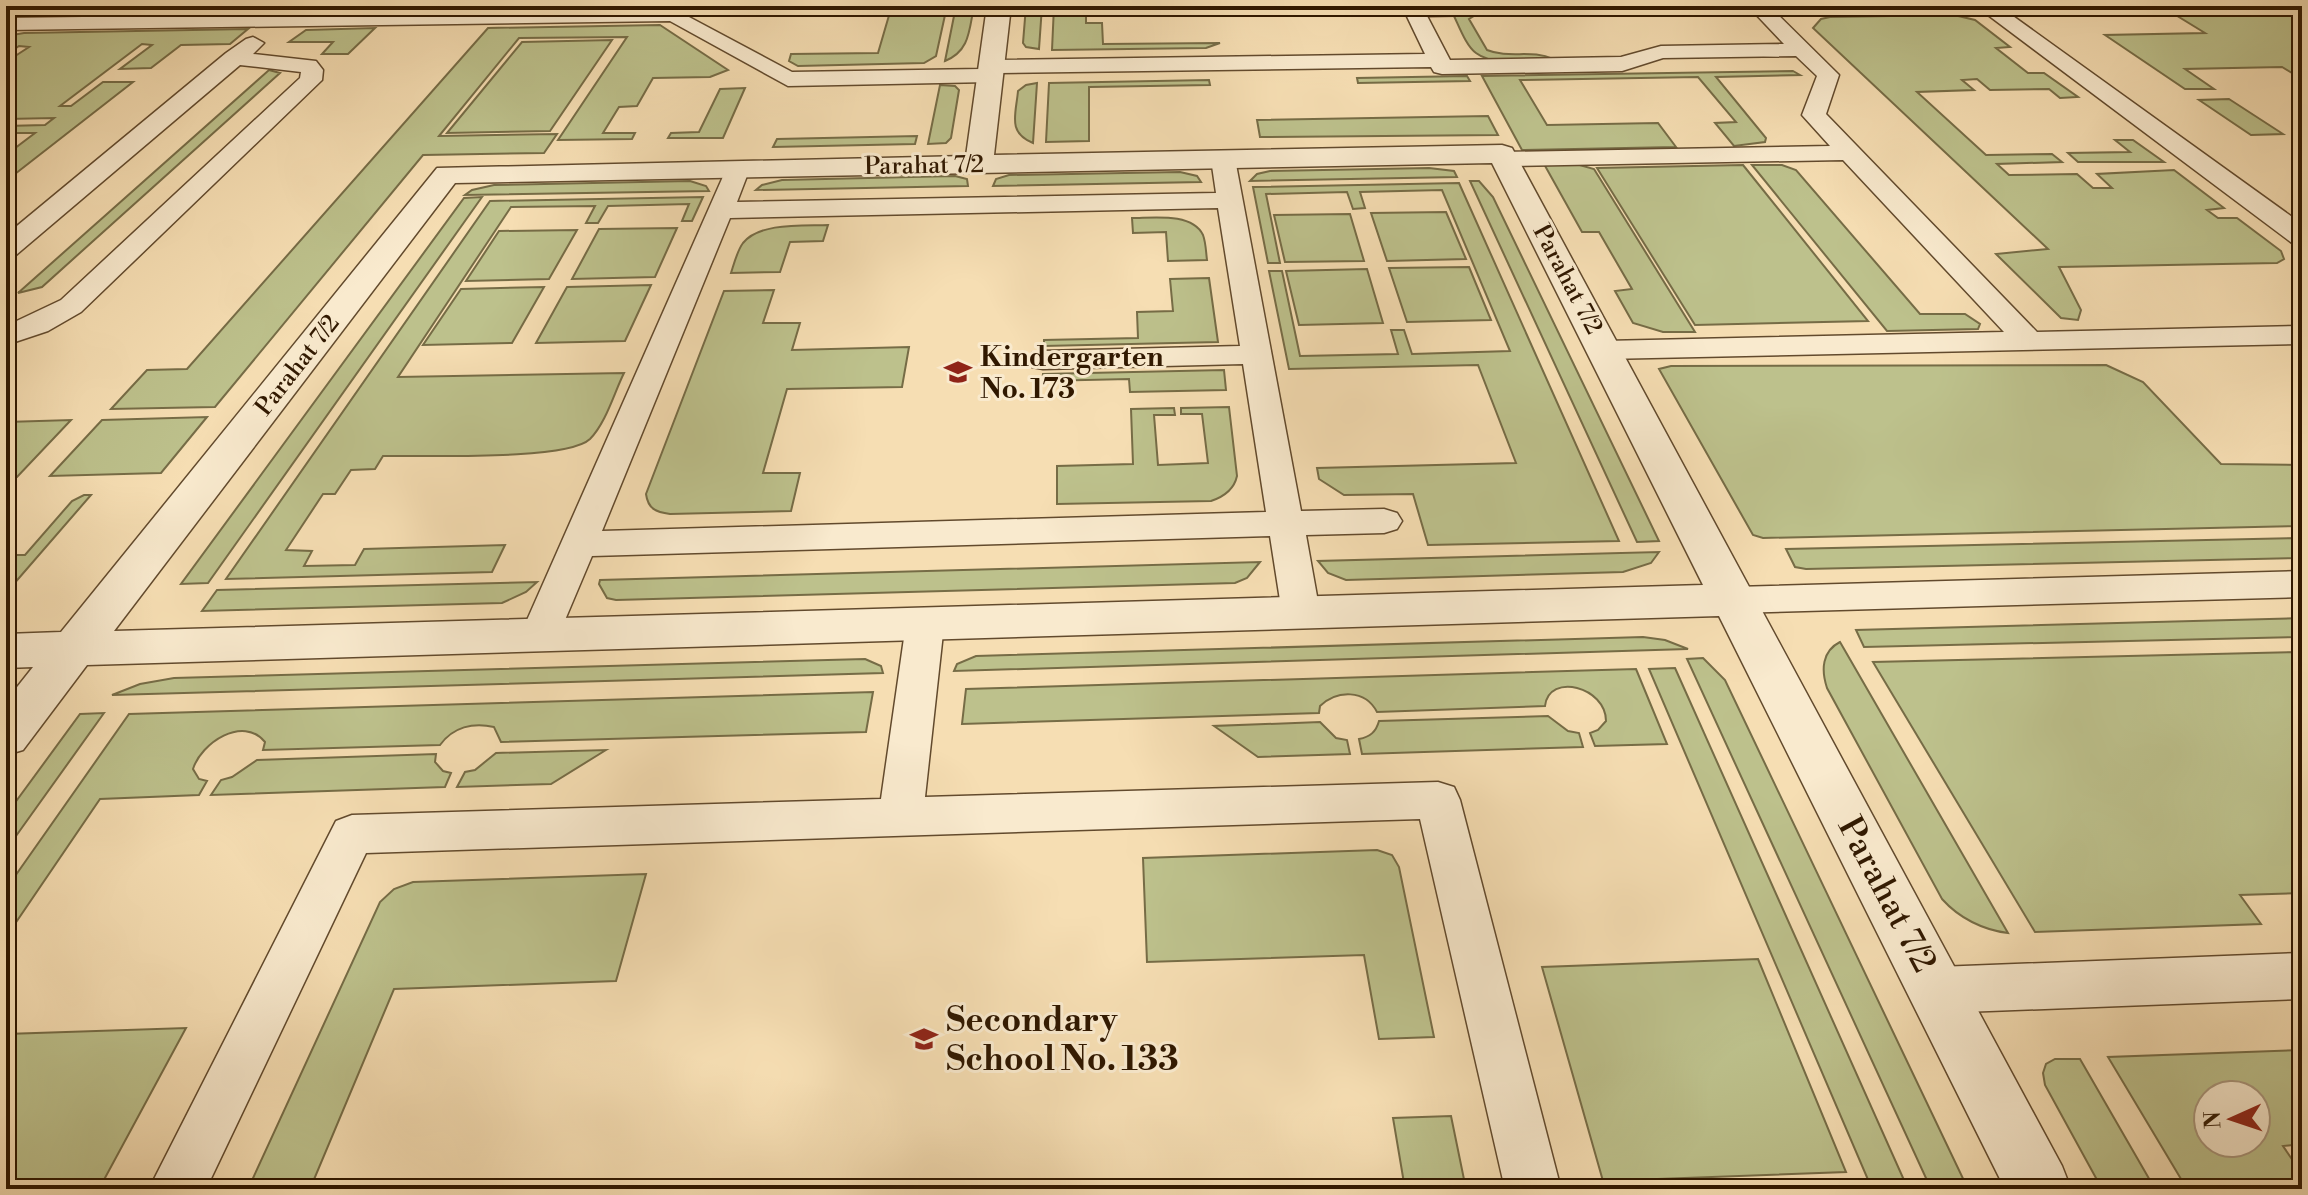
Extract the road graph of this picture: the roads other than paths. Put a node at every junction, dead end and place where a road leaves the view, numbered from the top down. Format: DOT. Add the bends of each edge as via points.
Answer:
graph roads {
  1 [pos="999,6"];
  2 [pos="1660,6"];
  3 [pos="1758,6"];
  4 [pos="1986,6"];
  5 [pos="1413,8"];
  6 [pos="579,11"];
  7 [pos="280,20"];
  8 [pos="6,24"];
  9 [pos="1802,50"];
  10 [pos="234,58"];
  11 [pos="1439,60"];
  12 [pos="991,71"];
  13 [pos="1850,153"];
  14 [pos="1505,159"];
  15 [pos="979,164"];
  16 [pos="738,168"];
  17 [pos="1227,180"];
  18 [pos="978,205"];
  19 [pos="720,210"];
  20 [pos="2302,237"];
  21 [pos="6,249"];
  22 [pos="2302,335"];
  23 [pos="6,336"];
  24 [pos="2029,341"];
  25 [pos="1605,350"];
  26 [pos="1256,355"];
  27 [pos="1043,360"];
  28 [pos="1384,521"];
  29 [pos="1285,523"];
  30 [pos="579,544"];
  31 [pos="2302,584"];
  32 [pos="1735,600"];
  33 [pos="1301,613"];
  34 [pos="925,624"];
  35 [pos="540,636"];
  36 [pos="73,649"];
  37 [pos="6,651"];
  38 [pos="6,736"];
  39 [pos="901,817"];
  40 [pos="2302,976"];
  41 [pos="1938,990"];
  42 [pos="177,1189"];
  43 [pos="1533,1189"];
  44 [pos="2039,1189"];
  1 -- 12 [label="street"];
  2 -- 5 [label="lane"];
  3 -- 9 [label="lane"];
  4 -- 20 [label="lane"];
  5 -- 11 [label="lane"];
  6 -- 7 [label="lane"];
  6 -- 12 [label="lane" via="674,15 788,79"];
  7 -- 8 [label="lane"];
  7 -- 10 [label="lane"];
  9 -- 11 [label="lane" via="1661,52 1622,64 1442,67"];
  9 -- 13 [label="lane" via="1828,75 1814,115"];
  10 -- 21 [label="lane"];
  10 -- 23 [label="lane" via="308,66 311,80 71,306"];
  11 -- 12 [label="lane"];
  12 -- 15 [label="street"];
  13 -- 14 [label="lane"];
  13 -- 24 [label="lane"];
  14 -- 17 [label="street, Parahat 7/2" via="1502,154"];
  14 -- 25 [label="street, Parahat 7/2"];
  15 -- 16 [label="street, Parahat 7/2"];
  15 -- 17 [label="street, Parahat 7/2"];
  15 -- 18 [label="lane"];
  16 -- 19 [label="lane"];
  16 -- 36 [label="street, Parahat 7/2" via="447,174"];
  17 -- 18 [label="lane"];
  17 -- 26 [label="lane"];
  18 -- 19 [label="lane"];
  19 -- 30 [label="lane"];
  22 -- 24 [label="lane"];
  24 -- 25 [label="lane"];
  25 -- 32 [label="street, Parahat 7/2"];
  26 -- 27 [label="lane"];
  26 -- 29 [label="lane"];
  28 -- 29 [label="lane"];
  29 -- 30 [label="lane"];
  29 -- 33 [label="lane"];
  30 -- 35 [label="lane"];
  31 -- 32 [label="lane"];
  32 -- 33 [label="street"];
  32 -- 41 [label="street, Parahat 7/2"];
  33 -- 34 [label="street"];
  34 -- 35 [label="street"];
  34 -- 39 [label="lane"];
  35 -- 36 [label="street"];
  36 -- 37 [label="street"];
  36 -- 38 [label="street, Parahat 7/2"];
  39 -- 42 [label="lane" via="352,834"];
  39 -- 43 [label="lane" via="1438,800"];
  40 -- 41 [label="lane"];
  41 -- 44 [label="street, Parahat 7/2"];
}
